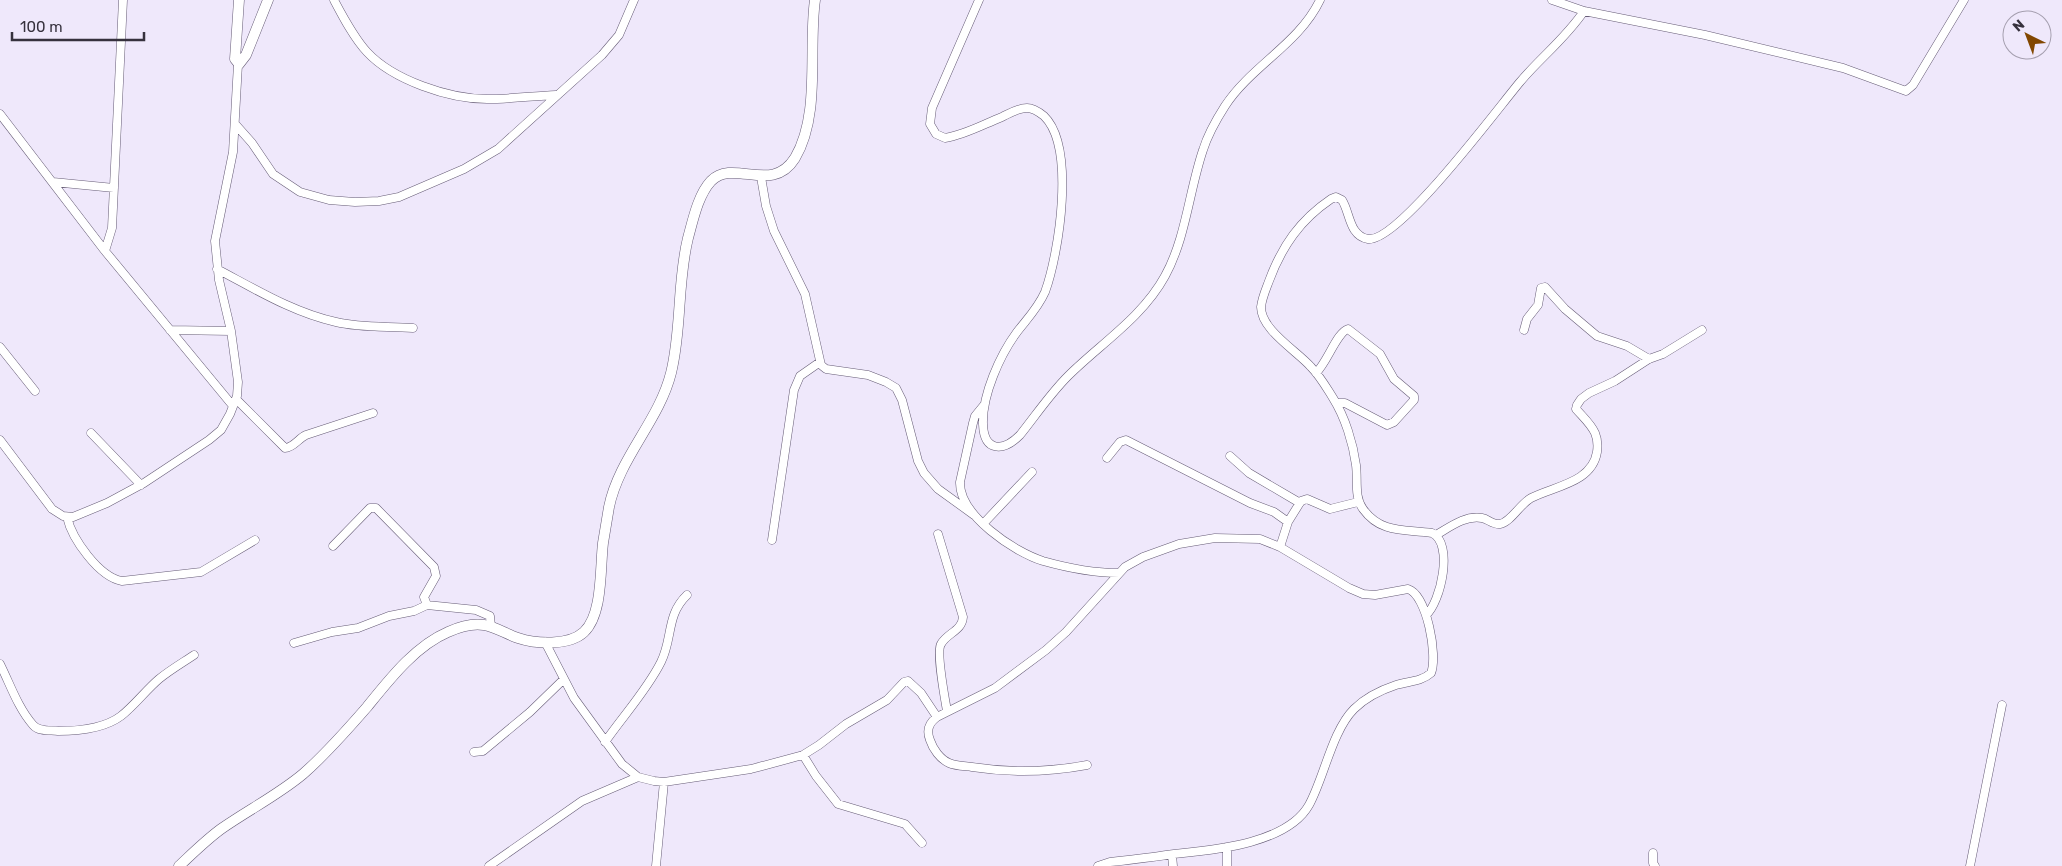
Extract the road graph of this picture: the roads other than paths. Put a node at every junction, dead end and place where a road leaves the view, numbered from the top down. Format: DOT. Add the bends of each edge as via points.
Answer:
graph roads {
  1 [pos="123,0"];
  2 [pos="239,0"];
  3 [pos="268,0"];
  4 [pos="334,0"];
  5 [pos="634,0"];
  6 [pos="815,0"];
  7 [pos="979,0"];
  8 [pos="1320,0"];
  9 [pos="1552,0"];
  10 [pos="1964,0"];
  11 [pos="1584,12"];
  12 [pos="238,64"];
  13 [pos="556,95"];
  14 [pos="0,114"];
  15 [pos="236,125"];
  16 [pos="761,177"];
  17 [pos="53,182"];
  18 [pos="114,188"];
  19 [pos="105,251"];
  20 [pos="217,269"];
  21 [pos="413,328"];
  22 [pos="170,330"];
  23 [pos="1524,330"];
  24 [pos="1702,330"];
  25 [pos="231,332"];
  26 [pos="0,347"];
  27 [pos="1649,359"];
  28 [pos="820,362"];
  29 [pos="1316,373"];
  30 [pos="35,391"];
  31 [pos="234,403"];
  32 [pos="1336,403"];
  33 [pos="984,405"];
  34 [pos="373,413"];
  35 [pos="91,433"];
  36 [pos="0,440"];
  37 [pos="1230,456"];
  38 [pos="1107,458"];
  39 [pos="1032,472"];
  40 [pos="141,485"];
  41 [pos="1358,502"];
  42 [pos="1300,503"];
  43 [pos="974,515"];
  44 [pos="67,517"];
  45 [pos="1288,522"];
  46 [pos="983,524"];
  47 [pos="938,534"];
  48 [pos="1436,535"];
  49 [pos="255,540"];
  50 [pos="772,540"];
  51 [pos="333,546"];
  52 [pos="1280,547"];
  53 [pos="1119,572"];
  54 [pos="687,595"];
  55 [pos="427,605"];
  56 [pos="1426,615"];
  57 [pos="491,627"];
  58 [pos="545,642"];
  59 [pos="294,643"];
  60 [pos="194,654"];
  61 [pos="0,664"];
  62 [pos="564,679"];
  63 [pos="2002,705"];
  64 [pos="947,711"];
  65 [pos="937,716"];
  66 [pos="605,742"];
  67 [pos="474,752"];
  68 [pos="803,755"];
  69 [pos="1087,765"];
  70 [pos="638,777"];
  71 [pos="664,782"];
  72 [pos="922,844"];
  73 [pos="1226,847"];
  74 [pos="1653,853"];
  75 [pos="1172,854"];
  76 [pos="180,866"];
  77 [pos="489,866"];
  78 [pos="656,866"];
  79 [pos="1098,866"];
  80 [pos="1173,866"];
  81 [pos="1227,866"];
  82 [pos="1655,866"];
  83 [pos="1970,866"];
  1 -- 18 [label="street"];
  2 -- 12 [label="street" via="235,57"];
  3 -- 12 [label="street" via="244,58"];
  4 -- 13 [label="street" via="367,53 410,80 446,93 477,99"];
  5 -- 13 [label="street" via="619,35 580,76"];
  6 -- 16 [label="street" via="810,106 803,135 794,159 786,169"];
  7 -- 33 [label="street" via="932,108 930,124 936,134 945,138 1021,109 1036,110 1049,121 1057,139 1062,200 1055,254 1045,290 1005,352"];
  8 -- 33 [label="street" via="1305,24 1240,88 1211,129 1172,260 1143,307 1068,376 1012,442 999,448 987,440 983,430"];
  9 -- 11 [label="street"];
  10 -- 11 [label="street" via="1913,85 1906,91 1842,68"];
  11 -- 29 [label="street" via="1514,88 1454,164 1393,227 1372,239 1363,238 1354,230 1342,200 1336,197 1305,219 1285,244 1267,287 1263,313 1274,332"];
  12 -- 15 [label="street"];
  13 -- 15 [label="street" via="518,132 487,156 413,192 368,202 329,200 290,187 270,171 252,142"];
  14 -- 17 [label="street"];
  15 -- 20 [label="street" via="230,173 216,232"];
  16 -- 28 [label="street" via="774,231 805,294"];
  16 -- 58 [label="street" via="727,173 711,182 704,192 692,223 684,259 672,372 659,405 612,494 594,614 582,634 563,641"];
  17 -- 18 [label="street"];
  17 -- 19 [label="street"];
  18 -- 19 [label="street" via="112,228"];
  19 -- 22 [label="street"];
  20 -- 21 [label="street" via="264,294 328,320"];
  20 -- 25 [label="street"];
  22 -- 25 [label="street"];
  22 -- 31 [label="street"];
  23 -- 27 [label="street" via="1527,319 1538,305 1541,288 1545,287 1597,336 1627,346"];
  24 -- 27 [label="street"];
  25 -- 31 [label="street" via="239,388"];
  26 -- 30 [label="street"];
  27 -- 48 [label="street" via="1615,381 1589,392 1577,405 1576,409 1598,440 1592,465 1582,476 1527,500 1502,523 1473,518"];
  28 -- 43 [label="street" via="826,368 868,375 896,388 924,473 938,489"];
  28 -- 50 [label="street" via="800,376 794,390"];
  29 -- 32 [label="street"];
  29 -- 32 [label="street" via="1342,332 1348,329 1380,354 1394,379 1414,396 1394,422 1386,425 1345,403"];
  31 -- 34 [label="street" via="285,448 306,435"];
  31 -- 40 [label="street" via="225,425 209,440"];
  32 -- 41 [label="street" via="1356,463"];
  33 -- 43 [label="street" via="973,423 960,482 960,489"];
  35 -- 40 [label="street"];
  36 -- 44 [label="street" via="52,509"];
  37 -- 42 [label="street" via="1249,473"];
  38 -- 45 [label="street" via="1120,442 1126,440 1274,512"];
  39 -- 46 [label="street"];
  40 -- 44 [label="street" via="80,515"];
  41 -- 42 [label="street" via="1330,509 1307,500"];
  41 -- 48 [label="street" via="1373,520 1385,527"];
  42 -- 45 [label="street"];
  43 -- 46 [label="street"];
  44 -- 49 [label="street" via="78,543 107,575 122,581 201,572"];
  45 -- 52 [label="street"];
  46 -- 53 [label="street" via="1019,550 1044,561 1084,571"];
  47 -- 64 [label="street" via="964,617 939,650"];
  48 -- 56 [label="street" via="1442,549 1444,569 1434,606"];
  51 -- 55 [label="street" via="370,508 376,508 434,566 436,576 424,596"];
  52 -- 53 [label="street" via="1253,538 1197,540 1143,557"];
  52 -- 56 [label="street" via="1363,594 1413,590"];
  53 -- 64 [label="street" via="1046,650 995,688"];
  54 -- 66 [label="street" via="673,614 668,644 658,668"];
  55 -- 57 [label="street" via="476,610 490,616"];
  55 -- 59 [label="street" via="358,628"];
  56 -- 73 [label="street" via="1433,658 1431,672 1424,678 1368,697 1352,711 1338,734 1309,805 1299,817 1263,838"];
  57 -- 58 [label="street" via="519,638"];
  57 -- 76 [label="street" via="474,624 459,628 444,633 426,646 302,774 218,831"];
  58 -- 62 [label="street"];
  60 -- 61 [label="street" via="160,679 120,716 87,729 63,731 38,729 33,725"];
  62 -- 66 [label="street"];
  62 -- 67 [label="street" via="483,751"];
  63 -- 83 [label="street"];
  64 -- 65 [label="street"];
  65 -- 68 [label="street" via="908,680 887,700"];
  65 -- 69 [label="street" via="931,722 928,736 938,754 950,764 1018,771"];
  66 -- 70 [label="street" via="627,770"];
  68 -- 71 [label="street" via="751,768"];
  68 -- 72 [label="street" via="838,804 905,824"];
  70 -- 71 [label="street"];
  70 -- 77 [label="street" via="582,801"];
  71 -- 78 [label="street"];
  73 -- 75 [label="street"];
  73 -- 81 [label="street"];
  74 -- 82 [label="street"];
  75 -- 79 [label="street"];
  75 -- 80 [label="street"];
}
